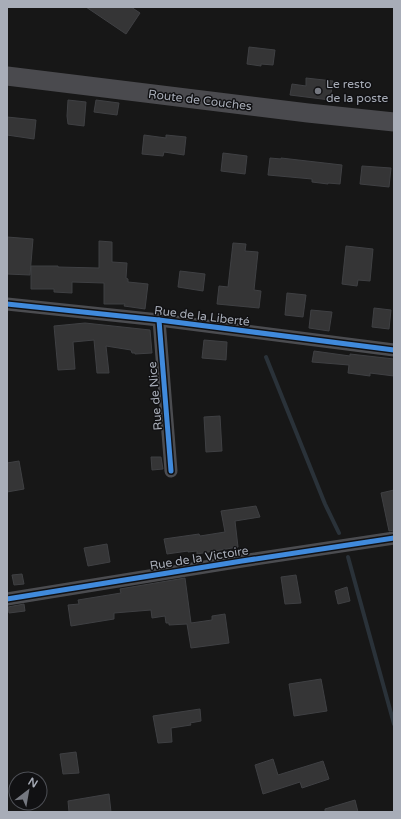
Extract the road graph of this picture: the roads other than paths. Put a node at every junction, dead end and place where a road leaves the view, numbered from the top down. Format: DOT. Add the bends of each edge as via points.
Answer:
graph roads {
  1 [pos="7,76"];
  2 [pos="394,122"];
  3 [pos="7,304"];
  4 [pos="159,320"];
  5 [pos="394,350"];
  6 [pos="171,471"];
  7 [pos="394,538"];
  8 [pos="7,599"];
  1 -- 2 [label="main road, Route de Couches"];
  3 -- 4 [label="street, Rue de la Liberté"];
  4 -- 5 [label="street, Rue de la Liberté"];
  4 -- 6 [label="street, Rue de Nice"];
  7 -- 8 [label="street, Rue de la Victoire"];
}
